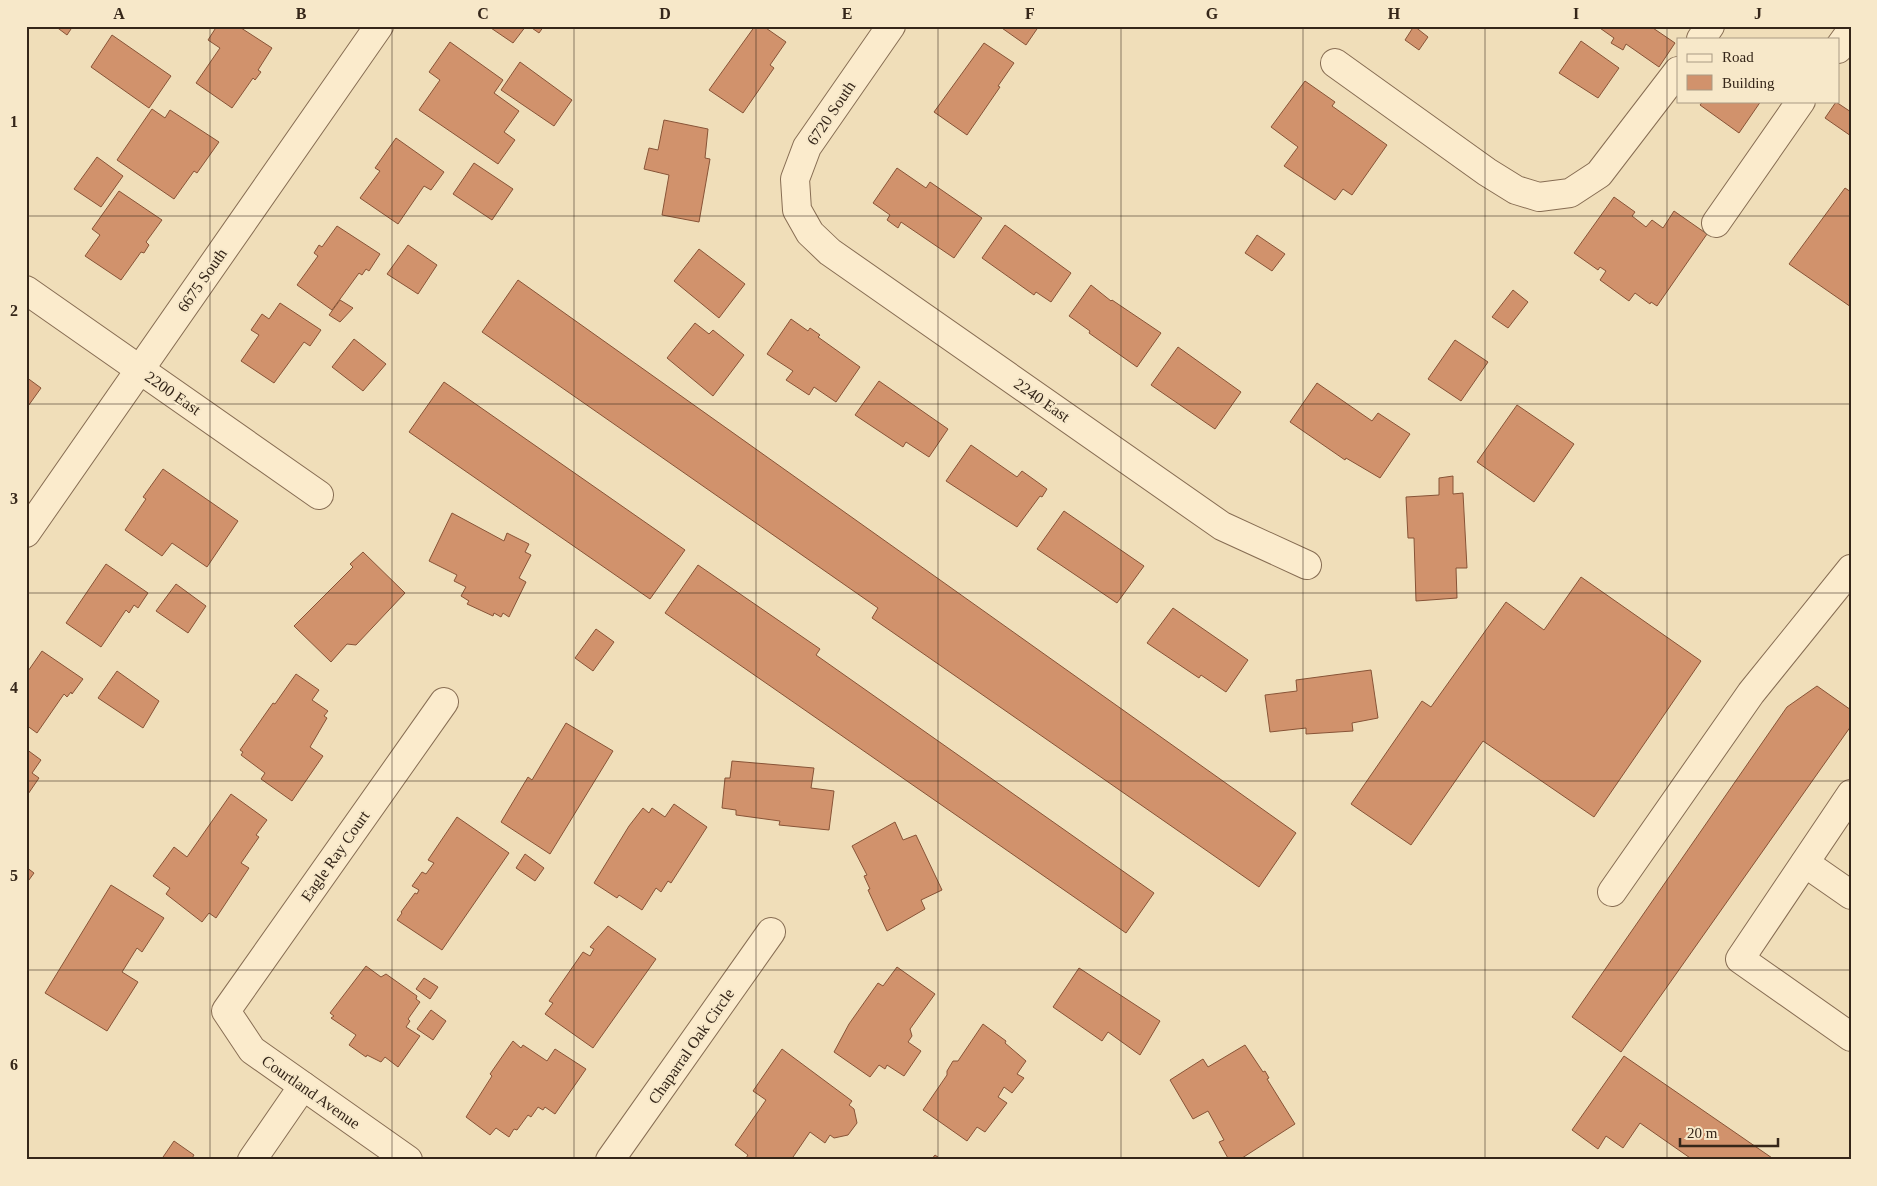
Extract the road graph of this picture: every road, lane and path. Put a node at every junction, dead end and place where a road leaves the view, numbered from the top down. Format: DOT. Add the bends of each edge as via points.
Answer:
graph roads {
  1 [pos="379,26"];
  2 [pos="891,26"];
  3 [pos="1710,26"];
  4 [pos="1851,31"];
  5 [pos="1702,38"];
  6 [pos="1840,46"];
  7 [pos="1335,63"];
  8 [pos="1677,72"];
  9 [pos="1800,102"];
  10 [pos="797,210"];
  11 [pos="1716,222"];
  12 [pos="26,290"];
  13 [pos="140,370"];
  14 [pos="319,495"];
  15 [pos="26,533"];
  16 [pos="1307,565"];
  17 [pos="1851,569"];
  18 [pos="444,702"];
  19 [pos="1851,794"];
  20 [pos="1805,863"];
  21 [pos="1612,892"];
  22 [pos="1851,895"];
  23 [pos="771,932"];
  24 [pos="226,1011"];
  25 [pos="1851,1037"];
  26 [pos="303,1086"];
  27 [pos="252,1160"];
  28 [pos="408,1160"];
  29 [pos="610,1160"];
  1 -- 13 [label="street, 6675 South"];
  2 -- 10 [label="street, 6720 South" via="807,147 795,179"];
  3 -- 5 [label="street"];
  4 -- 6 [label="street"];
  7 -- 8 [label="street" via="1487,172 1516,190 1539,197 1570,193 1599,174"];
  9 -- 11 [label="street"];
  10 -- 16 [label="street, 2240 East" via="810,233 830,252 1222,526"];
  12 -- 13 [label="street, 2200 East"];
  13 -- 14 [label="street, 2200 East"];
  13 -- 15 [label="street, 6675 South"];
  17 -- 21 [label="street" via="1751,693"];
  18 -- 24 [label="street, Eagle Ray Court"];
  19 -- 20 [label="street"];
  20 -- 22 [label="street"];
  20 -- 25 [label="street" via="1740,959"];
  23 -- 29 [label="street, Chaparral Oak Circle"];
  24 -- 26 [label="street, Courtland Avenue" via="252,1050"];
  26 -- 27 [label="street"];
  26 -- 28 [label="street, Courtland Avenue"];
}
